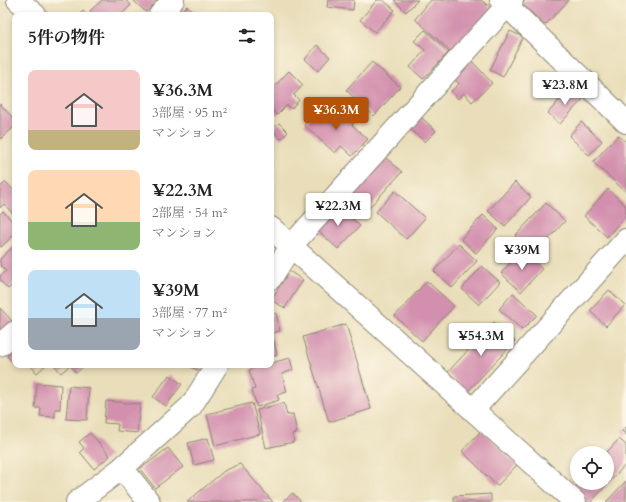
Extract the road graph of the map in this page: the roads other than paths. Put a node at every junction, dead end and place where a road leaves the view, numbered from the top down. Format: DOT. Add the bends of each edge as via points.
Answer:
graph roads {
  1 [pos="18,0"];
  2 [pos="173,0"];
  3 [pos="506,2"];
  4 [pos="32,12"];
  5 [pos="163,12"];
  6 [pos="626,122"];
  7 [pos="274,231"];
  8 [pos="626,240"];
  9 [pos="291,246"];
  10 [pos="274,273"];
  11 [pos="12,335"];
  12 [pos="0,346"];
  13 [pos="215,368"];
  14 [pos="473,410"];
  15 [pos="122,468"];
  16 [pos="77,502"];
  17 [pos="148,502"];
  18 [pos="575,502"];
  1 -- 4 [label="street"];
  2 -- 5 [label="street"];
  3 -- 6 [label="street"];
  3 -- 9 [label="street"];
  7 -- 9 [label="street"];
  8 -- 14 [label="street"];
  9 -- 10 [label="street"];
  9 -- 14 [label="street"];
  11 -- 12 [label="street"];
  13 -- 15 [label="street" via="191,406"];
  14 -- 18 [label="street"];
  15 -- 16 [label="street"];
  15 -- 17 [label="street"];
}
